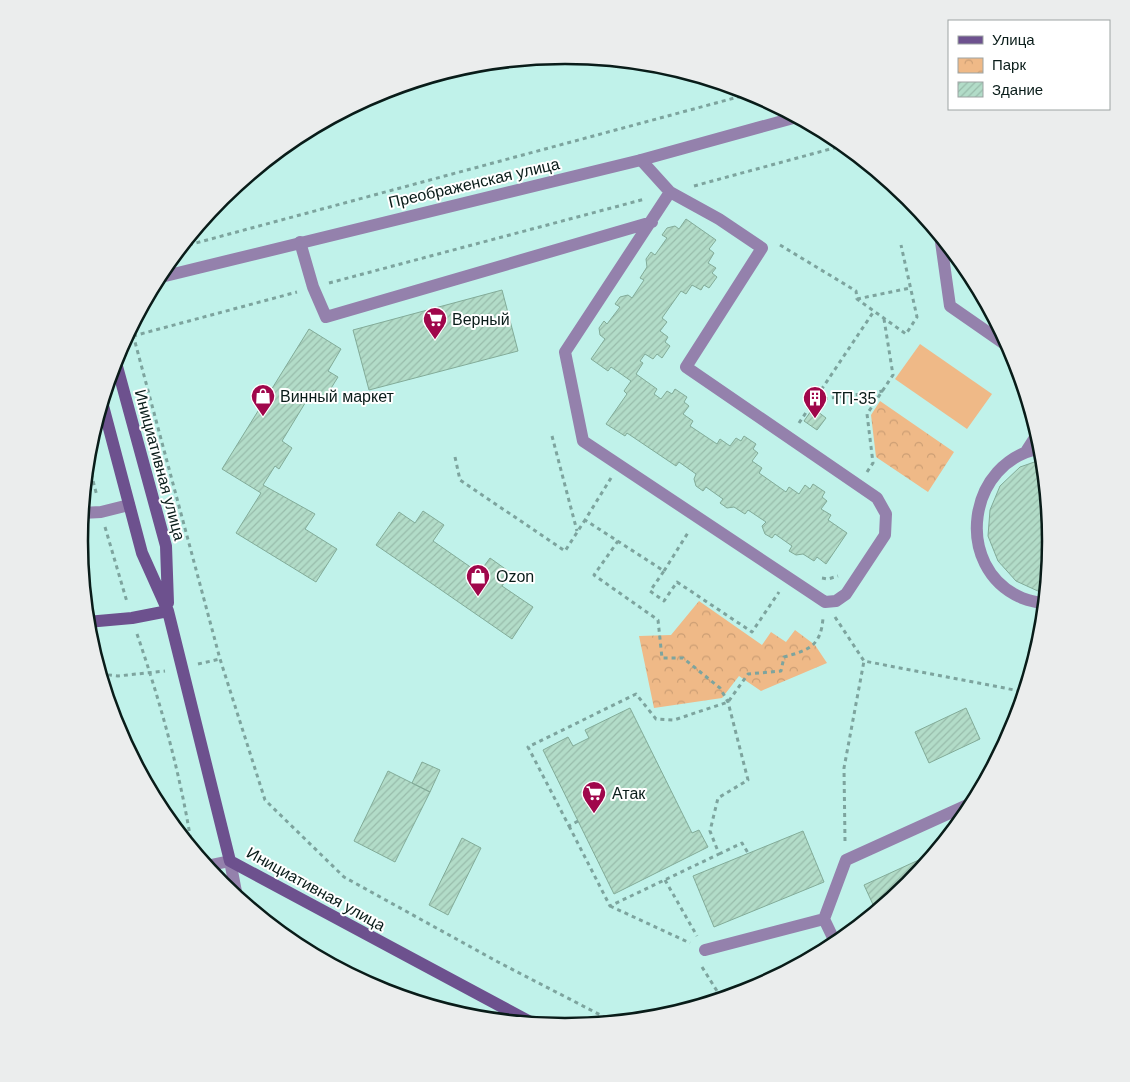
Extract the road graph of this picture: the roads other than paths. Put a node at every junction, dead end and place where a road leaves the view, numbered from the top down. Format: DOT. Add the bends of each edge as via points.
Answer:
graph roads {
  1 [pos="788,119"];
  2 [pos="641,160"];
  3 [pos="670,192"];
  4 [pos="652,222"];
  5 [pos="300,242"];
  6 [pos="942,247"];
  7 [pos="169,275"];
  8 [pos="997,338"];
  9 [pos="119,373"];
  10 [pos="105,414"];
  11 [pos="1032,443"];
  12 [pos="1033,449"];
  13 [pos="1027,450"];
  14 [pos="129,505"];
  15 [pos="89,513"];
  16 [pos="1038,602"];
  17 [pos="168,611"];
  18 [pos="95,621"];
  19 [pos="961,808"];
  20 [pos="230,861"];
  21 [pos="214,864"];
  22 [pos="235,885"];
  23 [pos="824,919"];
  24 [pos="832,936"];
  25 [pos="705,950"];
  26 [pos="518,1015"];
  1 -- 2 [label="street, Преображенская улица"];
  2 -- 3 [label="street"];
  2 -- 5 [label="street, Преображенская улица"];
  3 -- 4 [label="street"];
  3 -- 4 [label="street" via="762,248 686,366 877,498 886,514 885,535 846,594 836,601 825,602 583,441 565,352"];
  4 -- 5 [label="street" via="326,317"];
  5 -- 7 [label="street, Преображенская улица"];
  6 -- 8 [label="street" via="950,306"];
  9 -- 17 [label="main road, Инициативная улица" via="166,546"];
  10 -- 14 [label="main road, Инициативная улица"];
  11 -- 13 [label="street"];
  12 -- 13 [label="street"];
  13 -- 16 [label="street" via="1001,467 982,492 975,522 980,553 997,580 1022,598"];
  14 -- 15 [label="street"];
  14 -- 17 [label="main road, Инициативная улица" via="142,553"];
  17 -- 18 [label="main road"];
  17 -- 20 [label="main road, Инициативная улица"];
  19 -- 23 [label="street" via="846,860"];
  20 -- 21 [label="street"];
  20 -- 22 [label="street"];
  20 -- 26 [label="main road, Инициативная улица"];
  23 -- 24 [label="street"];
  23 -- 25 [label="street"];
}
